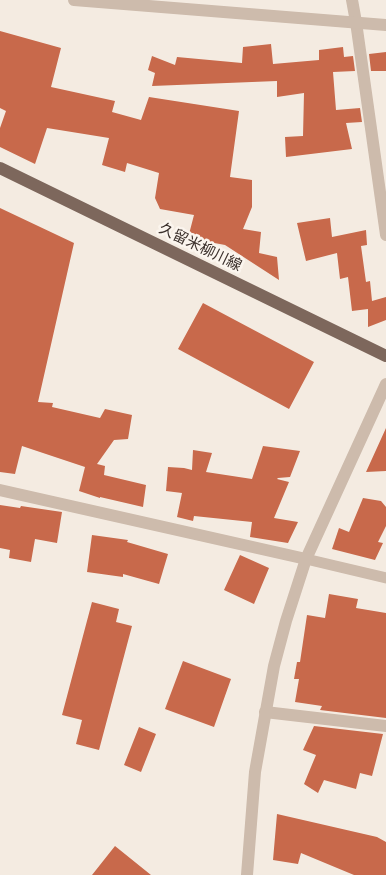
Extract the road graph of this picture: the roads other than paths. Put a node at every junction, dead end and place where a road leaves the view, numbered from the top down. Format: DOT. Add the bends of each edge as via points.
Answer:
graph roads {
  1 [pos="74,0"];
  2 [pos="352,0"];
  3 [pos="356,22"];
  4 [pos="386,25"];
  5 [pos="0,168"];
  6 [pos="386,235"];
  7 [pos="386,356"];
  8 [pos="386,384"];
  9 [pos="0,490"];
  10 [pos="306,559"];
  11 [pos="386,578"];
  12 [pos="265,712"];
  13 [pos="386,726"];
  14 [pos="247,875"];
  1 -- 3 [label="street"];
  2 -- 3 [label="street"];
  3 -- 4 [label="street"];
  3 -- 6 [label="street"];
  5 -- 7 [label="main road, 久留米柳川線"];
  8 -- 10 [label="street"];
  9 -- 10 [label="street"];
  10 -- 11 [label="lane"];
  10 -- 12 [label="street" via="286,621"];
  12 -- 13 [label="street"];
  12 -- 14 [label="street" via="254,772"];
}
